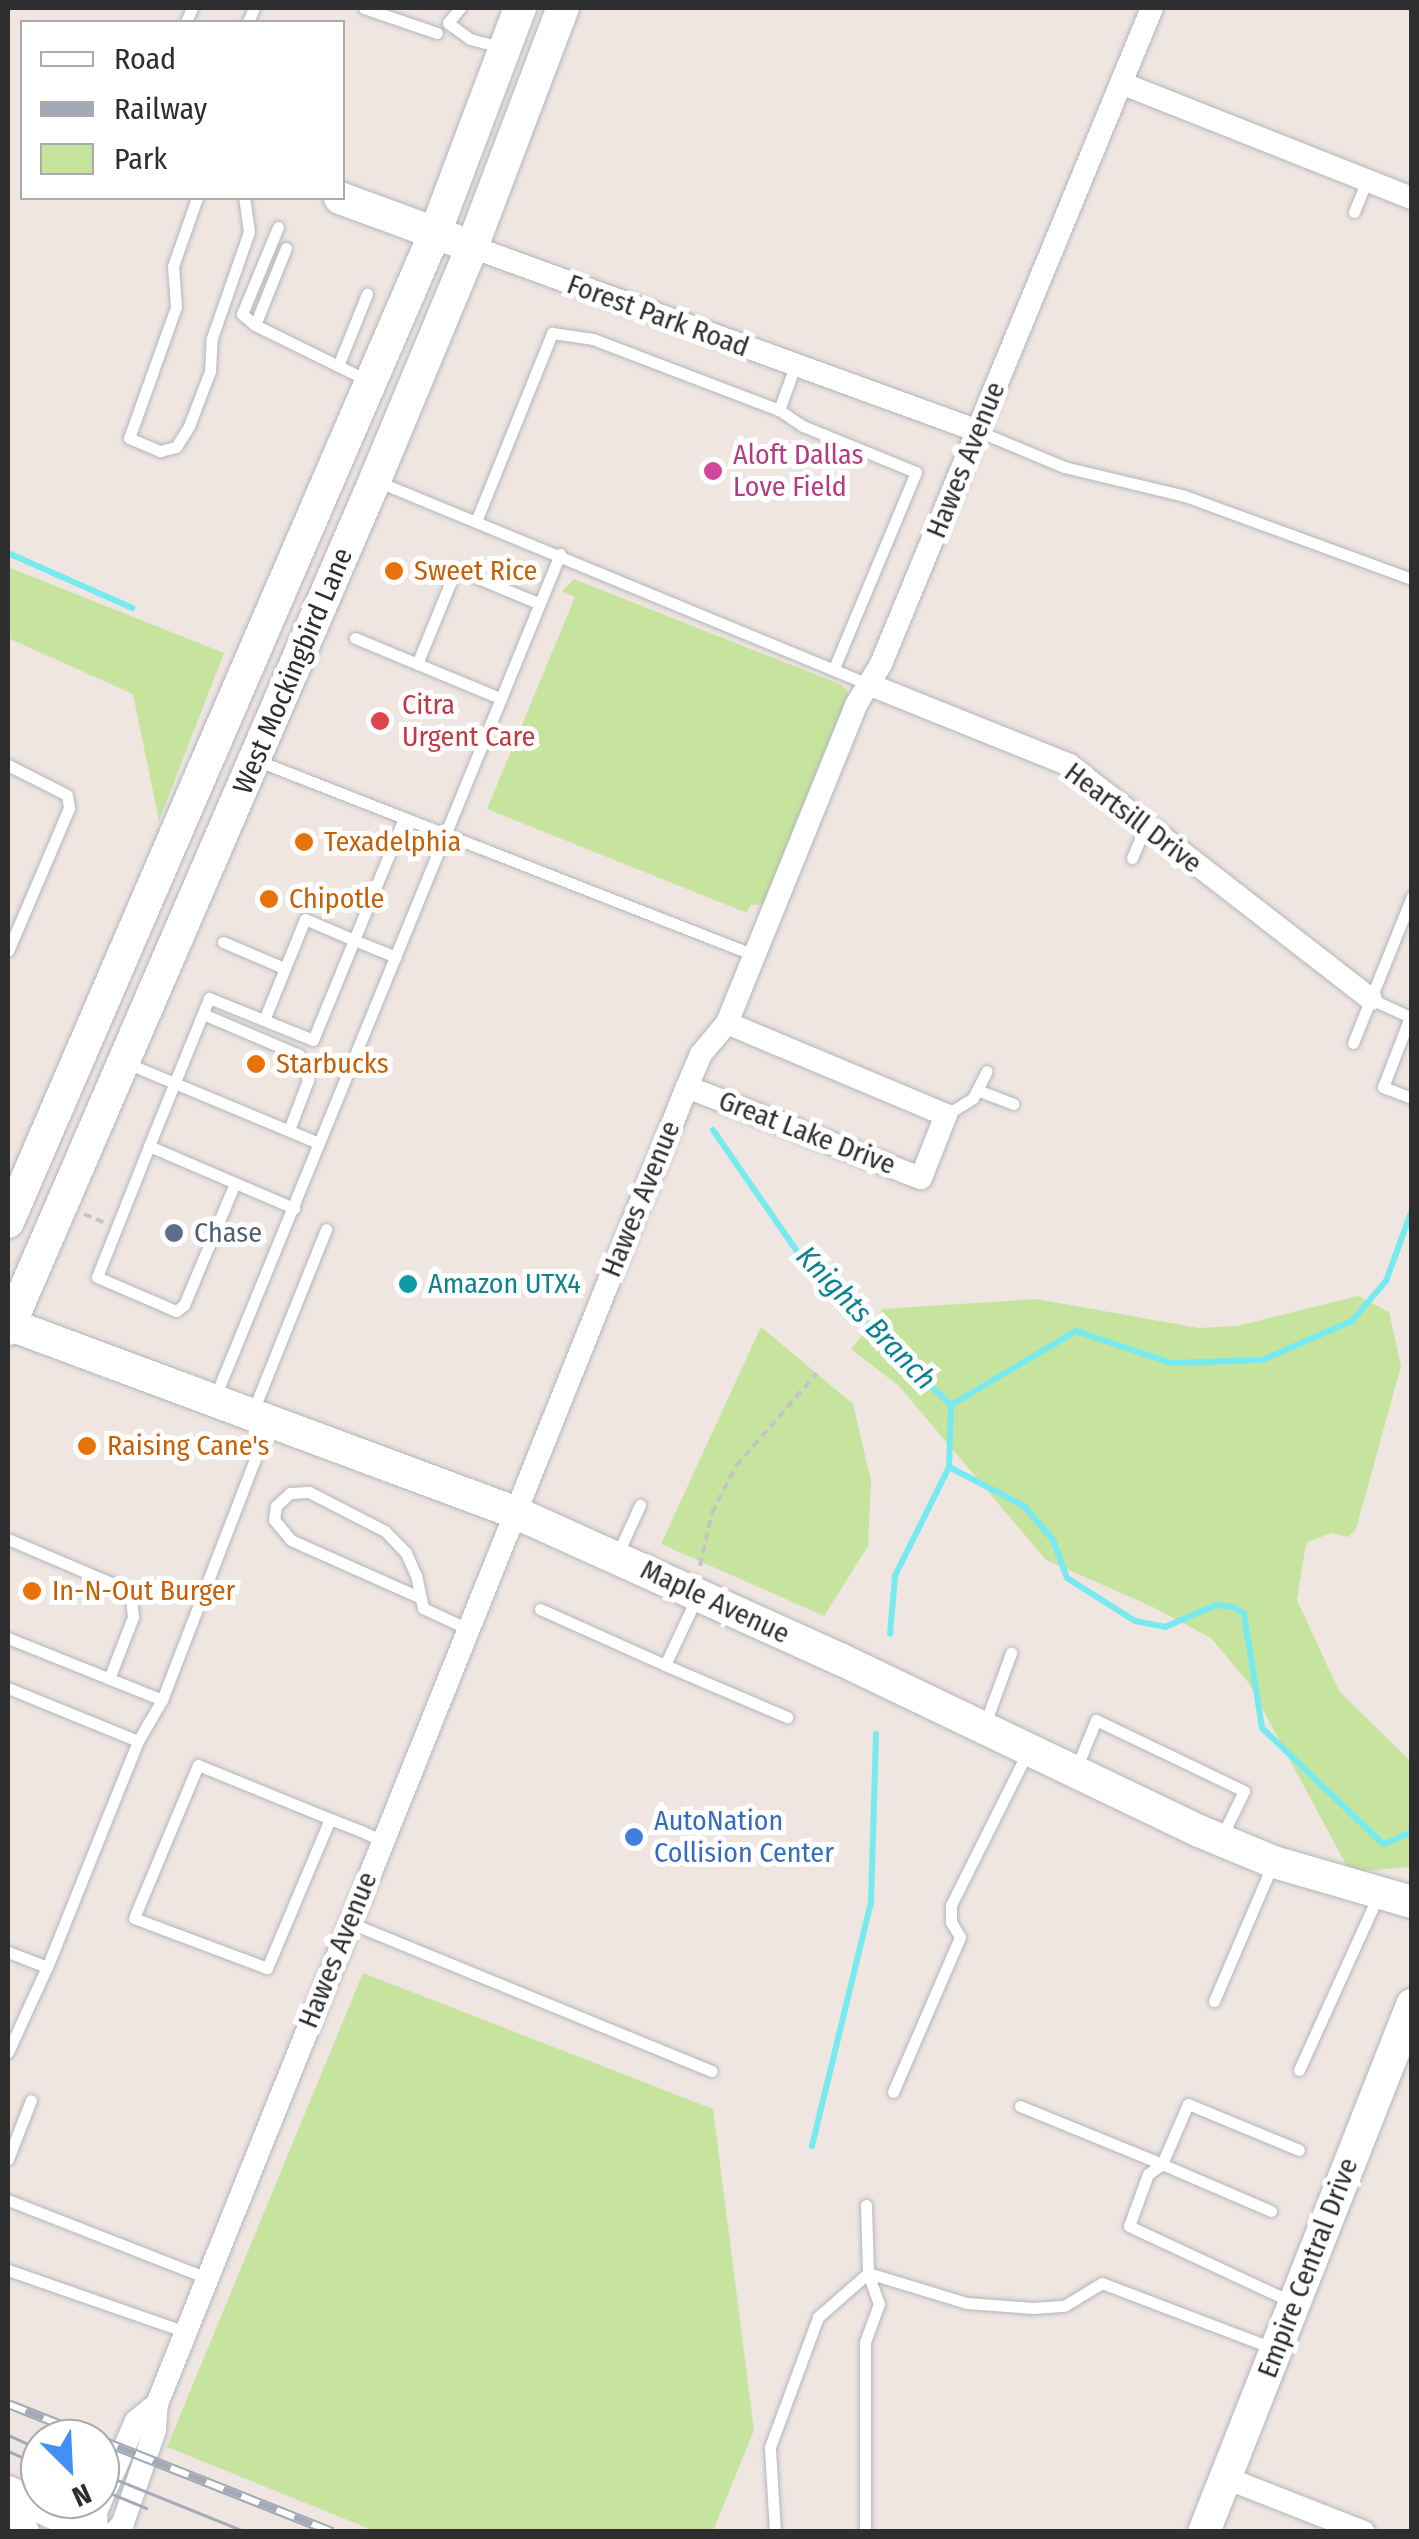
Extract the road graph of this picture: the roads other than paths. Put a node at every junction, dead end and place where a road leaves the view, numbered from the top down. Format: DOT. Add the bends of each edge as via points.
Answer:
graph roads {
  1 [pos="364,8"];
  2 [pos="460,8"];
  3 [pos="520,8"];
  4 [pos="564,8"];
  5 [pos="1152,8"];
  6 [pos="438,34"];
  7 [pos="504,49"];
  8 [pos="1120,83"];
  9 [pos="1368,178"];
  10 [pos="1412,198"];
  11 [pos="196,200"];
  12 [pos="244,200"];
  13 [pos="345,200"];
  14 [pos="1354,212"];
  15 [pos="278,227"];
  16 [pos="435,233"];
  17 [pos="472,247"];
  18 [pos="286,248"];
  19 [pos="367,294"];
  20 [pos="255,325"];
  21 [pos="338,366"];
  22 [pos="795,366"];
  23 [pos="371,382"];
  24 [pos="779,410"];
  25 [pos="978,431"];
  26 [pos="375,480"];
  27 [pos="477,519"];
  28 [pos="560,554"];
  29 [pos="1412,579"];
  30 [pos="538,603"];
  31 [pos="355,638"];
  32 [pos="417,664"];
  33 [pos="834,668"];
  34 [pos="868,684"];
  35 [pos="500,698"];
  36 [pos="217,744"];
  37 [pos="256,760"];
  38 [pos="8,765"];
  39 [pos="404,818"];
  40 [pos="1146,825"];
  41 [pos="446,833"];
  42 [pos="1132,858"];
  43 [pos="1412,896"];
  44 [pos="354,940"];
  45 [pos="223,942"];
  46 [pos="8,951"];
  47 [pos="754,954"];
  48 [pos="396,957"];
  49 [pos="284,968"];
  50 [pos="1372,999"];
  51 [pos="202,1014"];
  52 [pos="264,1020"];
  53 [pos="727,1023"];
  54 [pos="85,1044"];
  55 [pos="1353,1044"];
  56 [pos="124,1061"];
  57 [pos="987,1071"];
  58 [pos="175,1082"];
  59 [pos="687,1086"];
  60 [pos="978,1090"];
  61 [pos="1412,1098"];
  62 [pos="1012,1104"];
  63 [pos="946,1115"];
  64 [pos="289,1130"];
  65 [pos="319,1143"];
  66 [pos="149,1146"];
  67 [pos="236,1183"];
  68 [pos="294,1208"];
  69 [pos="8,1222"];
  70 [pos="326,1229"];
  71 [pos="8,1326"];
  72 [pos="214,1398"];
  73 [pos="262,1416"];
  74 [pos="640,1505"];
  75 [pos="514,1512"];
  76 [pos="8,1540"];
  77 [pos="616,1557"];
  78 [pos="697,1596"];
  79 [pos="421,1598"];
  80 [pos="540,1609"];
  81 [pos="470,1630"];
  82 [pos="8,1638"];
  83 [pos="1011,1653"];
  84 [pos="665,1665"];
  85 [pos="109,1679"];
  86 [pos="8,1688"];
  87 [pos="162,1700"];
  88 [pos="787,1717"];
  89 [pos="984,1728"];
  90 [pos="138,1741"];
  91 [pos="1028,1750"];
  92 [pos="1075,1772"];
  93 [pos="330,1819"];
  94 [pos="1220,1840"];
  95 [pos="382,1841"];
  96 [pos="1274,1862"];
  97 [pos="1379,1894"];
  98 [pos="1412,1902"];
  99 [pos="348,1922"];
  100 [pos="8,1952"];
  101 [pos="46,1967"];
  102 [pos="1214,2001"];
  103 [pos="1409,2021"];
  104 [pos="8,2052"];
  105 [pos="1299,2070"];
  106 [pos="712,2071"];
  107 [pos="893,2092"];
  108 [pos="31,2100"];
  109 [pos="1020,2106"];
  110 [pos="1299,2150"];
  111 [pos="8,2158"];
  112 [pos="1162,2164"];
  113 [pos="8,2200"];
  114 [pos="866,2204"];
  115 [pos="1271,2211"];
  116 [pos="8,2270"];
  117 [pos="868,2273"];
  118 [pos="208,2278"];
  119 [pos="1294,2302"];
  120 [pos="186,2332"];
  121 [pos="1276,2350"];
  122 [pos="157,2404"];
  123 [pos="1226,2478"];
  124 [pos="8,2492"];
  125 [pos="8,2524"];
  126 [pos="24,2532"];
  127 [pos="82,2532"];
  128 [pos="96,2532"];
  129 [pos="115,2532"];
  130 [pos="775,2532"];
  131 [pos="865,2532"];
  132 [pos="1204,2532"];
  133 [pos="1364,2532"];
  1 -- 6 [label="lane"];
  2 -- 7 [label="lane" via="448,23 470,39"];
  3 -- 7 [label="main road, West Mockingbird Lane"];
  4 -- 17 [label="main road, West Mockingbird Lane"];
  5 -- 8 [label="street, Hawes Avenue"];
  7 -- 16 [label="main road, West Mockingbird Lane"];
  8 -- 9 [label="street"];
  8 -- 25 [label="street, Hawes Avenue"];
  9 -- 10 [label="street"];
  9 -- 14 [label="lane"];
  11 -- 12 [label="lane" via="173,266 176,307 128,438 160,451 176,446 189,426 210,371 212,338 249,232"];
  13 -- 16 [label="main road, Forest Park Road"];
  15 -- 20 [label="lane" via="242,314"];
  16 -- 17 [label="main road, Forest Park Road"];
  16 -- 23 [label="main road, West Mockingbird Lane"];
  17 -- 22 [label="street, Forest Park Road"];
  17 -- 26 [label="main road, West Mockingbird Lane"];
  18 -- 20 [label="lane"];
  19 -- 21 [label="lane"];
  20 -- 21 [label="lane"];
  21 -- 23 [label="lane"];
  22 -- 24 [label="lane"];
  22 -- 25 [label="street, Forest Park Road"];
  23 -- 36 [label="main road, West Mockingbird Lane"];
  24 -- 27 [label="lane" via="593,339 552,333"];
  24 -- 33 [label="lane" via="916,472"];
  25 -- 29 [label="lane" via="1064,467 1170,491"];
  25 -- 34 [label="street, Hawes Avenue"];
  26 -- 27 [label="lane"];
  26 -- 37 [label="main road, West Mockingbird Lane"];
  27 -- 28 [label="lane"];
  28 -- 30 [label="lane"];
  28 -- 33 [label="lane"];
  30 -- 32 [label="lane" via="456,569"];
  30 -- 35 [label="lane"];
  31 -- 32 [label="lane"];
  32 -- 35 [label="lane"];
  33 -- 34 [label="lane"];
  34 -- 40 [label="street, Heartsill Drive" via="1069,765"];
  34 -- 47 [label="street, Hawes Avenue"];
  35 -- 41 [label="lane"];
  36 -- 37 [label="main road"];
  36 -- 54 [label="main road, West Mockingbird Lane"];
  37 -- 39 [label="lane"];
  37 -- 56 [label="main road, West Mockingbird Lane"];
  38 -- 46 [label="lane" via="68,794 69,808"];
  39 -- 41 [label="lane"];
  39 -- 44 [label="lane"];
  40 -- 42 [label="lane"];
  40 -- 50 [label="street, Heartsill Drive"];
  41 -- 47 [label="lane"];
  41 -- 48 [label="lane"];
  43 -- 50 [label="lane"];
  44 -- 48 [label="lane"];
  44 -- 49 [label="lane" via="305,920"];
  44 -- 52 [label="lane" via="313,1040"];
  45 -- 49 [label="lane"];
  47 -- 53 [label="street, Hawes Avenue"];
  48 -- 65 [label="lane"];
  49 -- 52 [label="lane"];
  50 -- 55 [label="lane"];
  50 -- 61 [label="lane" via="1410,1017 1383,1087"];
  51 -- 52 [label="lane" via="209,998"];
  51 -- 58 [label="lane"];
  51 -- 64 [label="lane" via="299,1055 308,1080"];
  53 -- 59 [label="street, Hawes Avenue" via="701,1054"];
  53 -- 63 [label="street"];
  54 -- 56 [label="main road"];
  54 -- 69 [label="main road, West Mockingbird Lane"];
  56 -- 58 [label="lane"];
  56 -- 71 [label="main road, West Mockingbird Lane"];
  57 -- 60 [label="lane"];
  58 -- 64 [label="lane"];
  58 -- 66 [label="lane"];
  59 -- 63 [label="street, Great Lake Drive" via="921,1178"];
  59 -- 75 [label="street, Hawes Avenue"];
  60 -- 62 [label="lane"];
  60 -- 63 [label="lane"];
  64 -- 65 [label="lane"];
  65 -- 68 [label="lane"];
  66 -- 67 [label="lane"];
  66 -- 67 [label="lane" via="97,1277 163,1308 184,1305"];
  67 -- 68 [label="lane"];
  68 -- 72 [label="lane"];
  70 -- 73 [label="lane"];
  71 -- 72 [label="main road, Maple Avenue"];
  72 -- 73 [label="main road, Maple Avenue"];
  73 -- 75 [label="main road, Maple Avenue"];
  73 -- 87 [label="lane"];
  74 -- 77 [label="lane"];
  75 -- 77 [label="main road, Maple Avenue"];
  75 -- 81 [label="street, Hawes Avenue"];
  76 -- 85 [label="lane" via="118,1586 131,1598 133,1617"];
  77 -- 78 [label="main road, Maple Avenue"];
  78 -- 84 [label="lane"];
  78 -- 89 [label="main road, Maple Avenue"];
  79 -- 79 [label="lane" via="406,1553 386,1532 309,1492 290,1493 276,1506 274,1520 291,1540"];
  79 -- 81 [label="lane" via="423,1608"];
  80 -- 84 [label="lane"];
  81 -- 95 [label="street, Hawes Avenue"];
  82 -- 85 [label="lane"];
  83 -- 89 [label="lane"];
  84 -- 88 [label="lane"];
  85 -- 87 [label="lane"];
  86 -- 90 [label="lane"];
  87 -- 90 [label="lane"];
  89 -- 91 [label="main road, Maple Avenue"];
  90 -- 101 [label="lane"];
  91 -- 92 [label="main road, Maple Avenue"];
  91 -- 107 [label="lane" via="951,1905 960,1936"];
  92 -- 94 [label="main road, Maple Avenue"];
  92 -- 94 [label="lane" via="1096,1720 1244,1791"];
  93 -- 93 [label="lane" via="198,1764 134,1918 268,1968"];
  93 -- 95 [label="lane"];
  94 -- 96 [label="main road, Maple Avenue"];
  95 -- 99 [label="street, Hawes Avenue"];
  96 -- 97 [label="main road, Maple Avenue"];
  96 -- 102 [label="lane"];
  97 -- 98 [label="main road, Maple Avenue"];
  97 -- 105 [label="lane"];
  99 -- 106 [label="lane"];
  99 -- 118 [label="street, Hawes Avenue"];
  100 -- 101 [label="lane"];
  101 -- 104 [label="lane"];
  103 -- 119 [label="main road, Empire Central Drive"];
  108 -- 111 [label="lane"];
  109 -- 112 [label="lane"];
  110 -- 112 [label="lane" via="1188,2104"];
  112 -- 115 [label="lane"];
  112 -- 119 [label="lane" via="1148,2174 1129,2226"];
  113 -- 118 [label="lane"];
  114 -- 117 [label="lane"];
  116 -- 120 [label="lane"];
  117 -- 121 [label="lane" via="967,2303 1033,2308 1064,2306 1102,2283"];
  117 -- 130 [label="lane" via="818,2317 770,2447"];
  117 -- 131 [label="lane" via="879,2304 865,2342"];
  118 -- 120 [label="street, Hawes Avenue"];
  119 -- 121 [label="main road, Empire Central Drive"];
  120 -- 122 [label="street, Hawes Avenue"];
  121 -- 123 [label="main road, Empire Central Drive"];
  122 -- 128 [label="street, Hawes Avenue" via="136,2421 96,2512"];
  122 -- 129 [label="street, Hawes Avenue" via="155,2430"];
  123 -- 132 [label="main road, Empire Central Drive"];
  123 -- 133 [label="street"];
  124 -- 127 [label="main road"];
  125 -- 126 [label="main road"];
}
